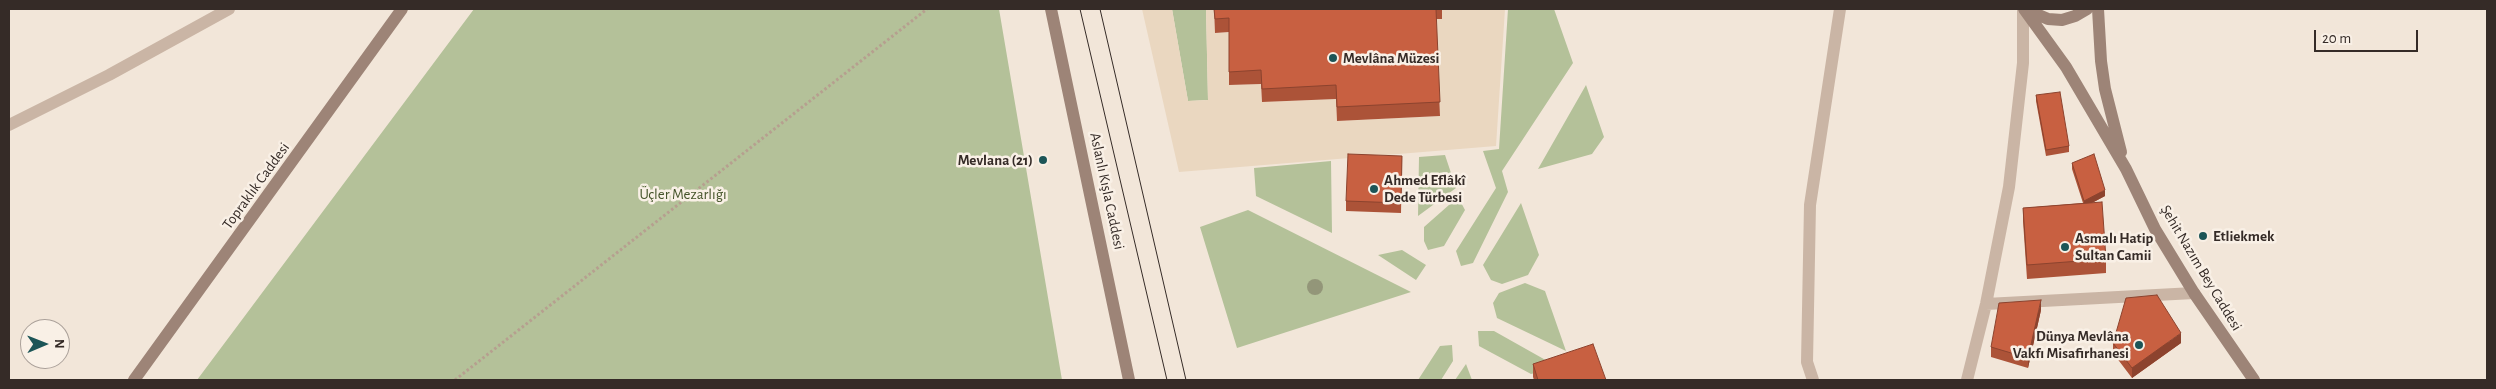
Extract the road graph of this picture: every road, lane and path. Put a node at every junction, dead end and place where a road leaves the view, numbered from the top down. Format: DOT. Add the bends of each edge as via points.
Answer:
graph roads {
  1 [pos="229,9"];
  2 [pos="402,9"];
  3 [pos="927,9"];
  4 [pos="1051,9"];
  5 [pos="1840,9"];
  6 [pos="2024,9"];
  7 [pos="2087,9"];
  8 [pos="2098,9"];
  9 [pos="9,125"];
  10 [pos="2126,169"];
  11 [pos="2194,294"];
  12 [pos="1986,304"];
  13 [pos="134,380"];
  14 [pos="455,380"];
  15 [pos="1129,380"];
  16 [pos="1813,380"];
  17 [pos="1967,380"];
  18 [pos="2254,380"];
  1 -- 9 [label="street"];
  2 -- 13 [label="main road, Topraklık Caddesi"];
  3 -- 14 [label="path"];
  4 -- 15 [label="main road, Aslanlı Kışla Caddesi"];
  5 -- 16 [label="street" via="1810,205 1807,362"];
  6 -- 7 [label="main road" via="2034,15 2062,20"];
  6 -- 10 [label="main road, Şehit Nazım Bey Caddesi" via="2066,67"];
  6 -- 12 [label="street" via="2018,125"];
  8 -- 10 [label="main road, Şehit Nazım Bey Caddesi" via="2105,89"];
  10 -- 11 [label="main road, Şehit Nazım Bey Caddesi"];
  11 -- 12 [label="street"];
  11 -- 18 [label="main road, Şehit Nazım Bey Caddesi"];
  12 -- 17 [label="street"];
}
